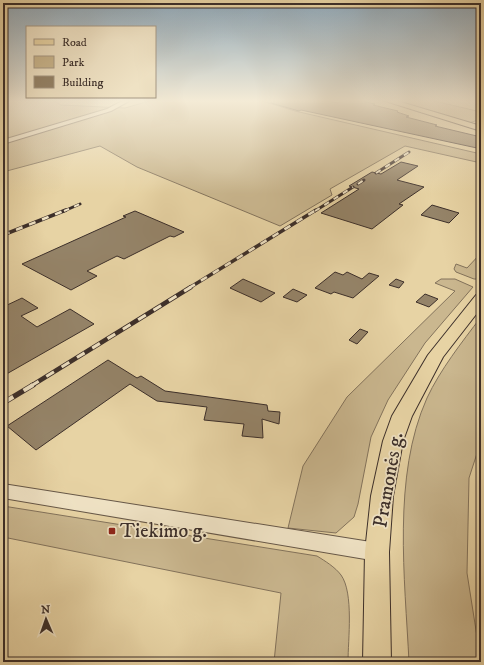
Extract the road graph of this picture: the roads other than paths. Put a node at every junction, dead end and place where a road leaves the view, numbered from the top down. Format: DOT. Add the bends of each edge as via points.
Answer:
graph roads {
  1 [pos="40,131"];
  2 [pos="3,142"];
  3 [pos="481,298"];
  4 [pos="3,491"];
  5 [pos="377,552"];
  6 [pos="377,662"];
  1 -- 2 [label="street"];
  3 -- 5 [label="main road, Pramonės g." via="436,355 402,416 392,441 382,496"];
  4 -- 5 [label="street"];
  5 -- 6 [label="main road, Pramonės g."];
}
